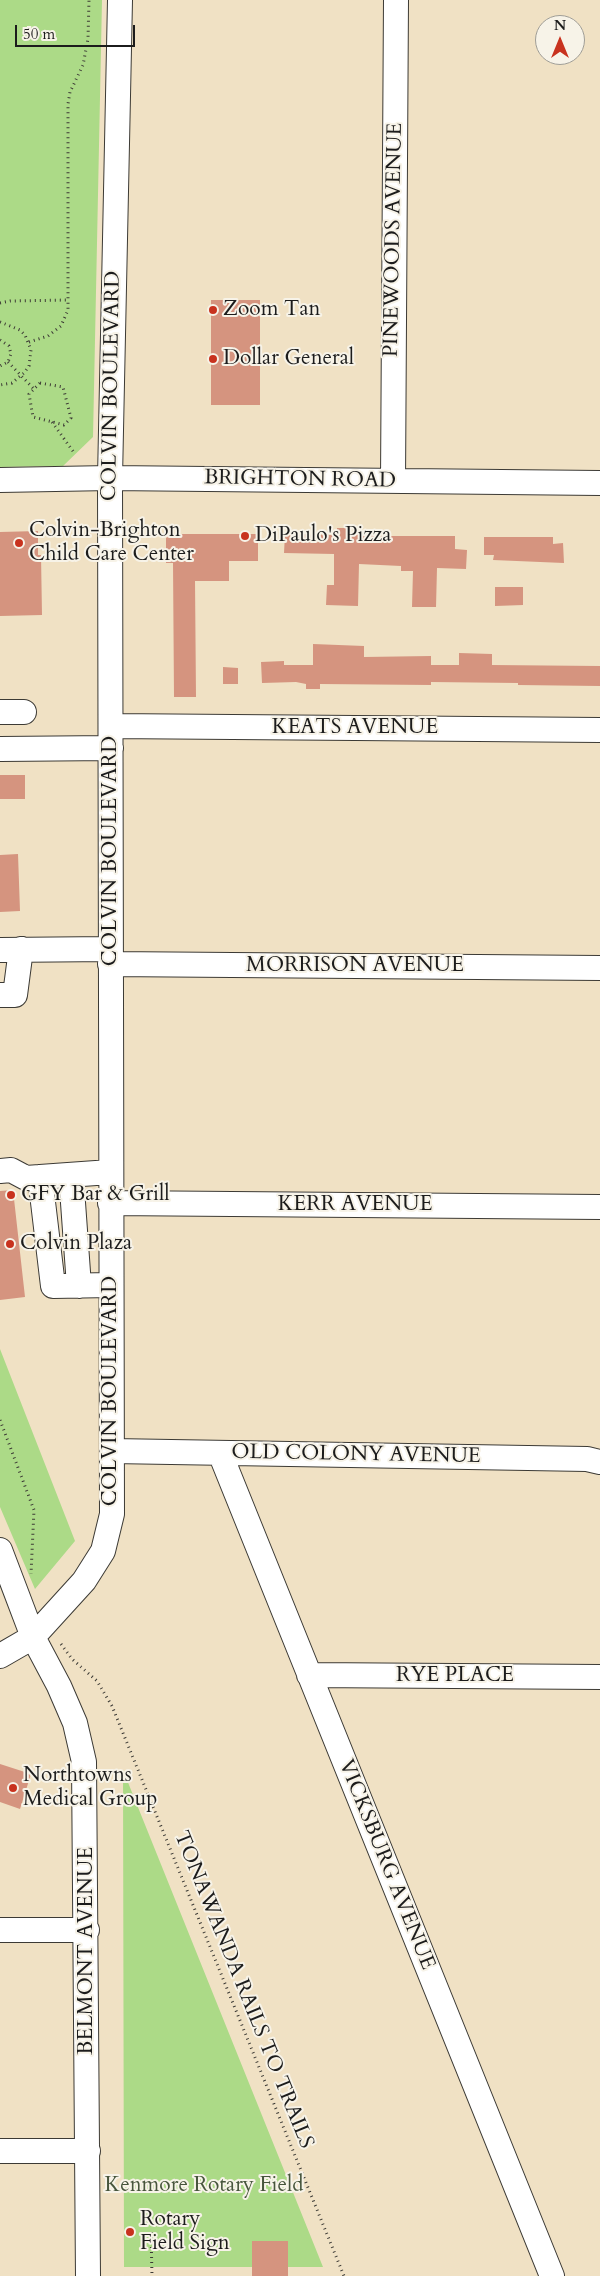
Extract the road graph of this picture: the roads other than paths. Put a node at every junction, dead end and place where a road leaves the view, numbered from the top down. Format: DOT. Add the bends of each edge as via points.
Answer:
graph roads {
  1 [pos="120,0"];
  2 [pos="396,0"];
  3 [pos="110,478"];
  4 [pos="0,480"];
  5 [pos="393,481"];
  6 [pos="600,483"];
  7 [pos="0,712"];
  8 [pos="24,712"];
  9 [pos="600,730"];
  10 [pos="111,737"];
  11 [pos="0,749"];
  12 [pos="10,950"];
  13 [pos="110,956"];
  14 [pos="600,968"];
  15 [pos="0,995"];
  16 [pos="0,1171"];
  17 [pos="110,1172"];
  18 [pos="71,1175"];
  19 [pos="40,1177"];
  20 [pos="110,1204"];
  21 [pos="600,1208"];
  22 [pos="111,1285"];
  23 [pos="80,1286"];
  24 [pos="112,1451"];
  25 [pos="220,1453"];
  26 [pos="600,1462"];
  27 [pos="0,1550"];
  28 [pos="33,1637"];
  29 [pos="0,1656"];
  30 [pos="309,1675"];
  31 [pos="600,1677"];
  32 [pos="0,1930"];
  33 [pos="87,1930"];
  34 [pos="0,2151"];
  35 [pos="88,2151"];
  36 [pos="88,2276"];
  37 [pos="552,2276"];
  1 -- 3 [label="street, COLVIN BOULEVARD"];
  2 -- 5 [label="street, PINEWOODS AVENUE"];
  3 -- 4 [label="street, BRIGHTON ROAD"];
  3 -- 5 [label="street, BRIGHTON ROAD"];
  3 -- 10 [label="street, COLVIN BOULEVARD"];
  5 -- 6 [label="street, BRIGHTON ROAD"];
  7 -- 8 [label="street"];
  9 -- 10 [label="street, KEATS AVENUE"];
  10 -- 11 [label="street, KEATS AVENUE"];
  10 -- 13 [label="street, COLVIN BOULEVARD"];
  12 -- 13 [label="street, MORRISON AVENUE"];
  12 -- 15 [label="street" via="15,995"];
  13 -- 14 [label="street, MORRISON AVENUE"];
  13 -- 17 [label="street, COLVIN BOULEVARD"];
  16 -- 19 [label="street" via="12,1170 26,1178"];
  17 -- 18 [label="street"];
  17 -- 20 [label="street, COLVIN BOULEVARD"];
  18 -- 19 [label="street"];
  18 -- 23 [label="street"];
  19 -- 23 [label="street" via="53,1286"];
  20 -- 21 [label="street, KERR AVENUE"];
  20 -- 22 [label="street, COLVIN BOULEVARD"];
  22 -- 23 [label="street"];
  22 -- 24 [label="street, COLVIN BOULEVARD"];
  24 -- 25 [label="street, OLD COLONY AVENUE"];
  24 -- 28 [label="street, COLVIN BOULEVARD" via="112,1514 103,1551 84,1581"];
  25 -- 26 [label="street, OLD COLONY AVENUE" via="587,1459"];
  25 -- 30 [label="street, VICKSBURG AVENUE"];
  27 -- 28 [label="street, BELMONT AVENUE"];
  28 -- 29 [label="street, COLVIN BOULEVARD"];
  28 -- 33 [label="street, BELMONT AVENUE" via="62,1692 81,1742 86,1785"];
  30 -- 31 [label="street, RYE PLACE"];
  30 -- 37 [label="street, VICKSBURG AVENUE"];
  32 -- 33 [label="street"];
  33 -- 35 [label="street, BELMONT AVENUE"];
  34 -- 35 [label="street"];
  35 -- 36 [label="street, BELMONT AVENUE"];
}
